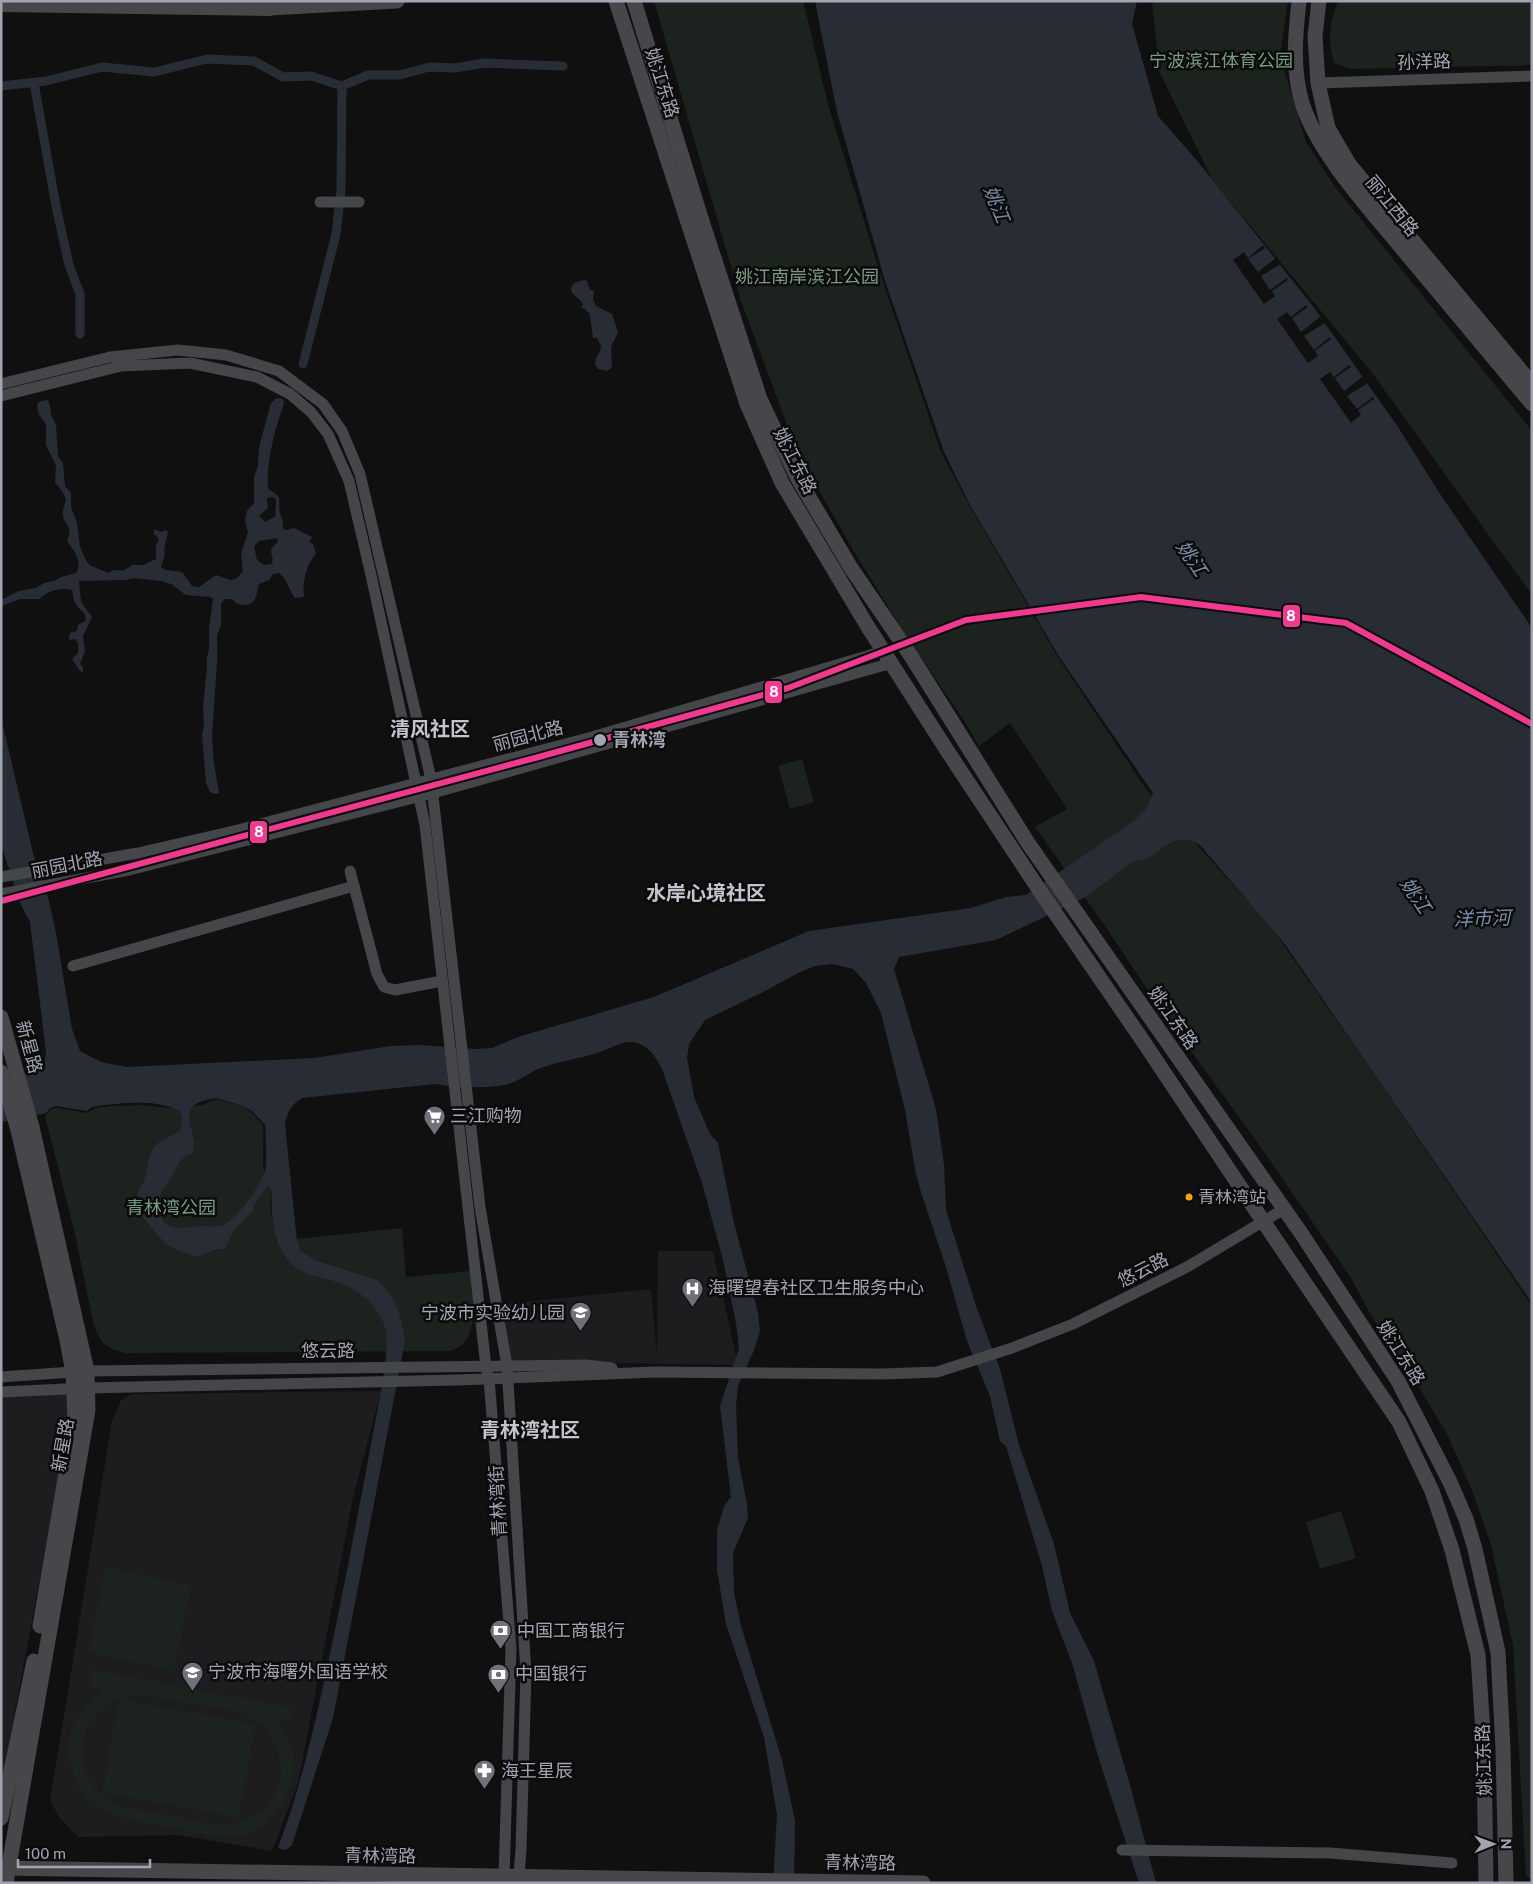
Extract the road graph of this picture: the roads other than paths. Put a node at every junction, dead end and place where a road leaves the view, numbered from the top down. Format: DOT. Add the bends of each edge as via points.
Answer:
graph roads {
  1 [pos="397,1"];
  2 [pos="616,1"];
  3 [pos="634,1"];
  4 [pos="1300,1"];
  5 [pos="1319,1"];
  6 [pos="1,4"];
  7 [pos="269,8"];
  8 [pos="1532,76"];
  9 [pos="1318,83"];
  10 [pos="320,202"];
  11 [pos="359,202"];
  12 [pos="1,384"];
  13 [pos="1532,384"];
  14 [pos="1,396"];
  15 [pos="1532,404"];
  16 [pos="888,657"];
  17 [pos="431,779"];
  18 [pos="416,783"];
  19 [pos="433,793"];
  20 [pos="419,796"];
  21 [pos="350,871"];
  22 [pos="3,877"];
  23 [pos="354,886"];
  24 [pos="6,894"];
  25 [pos="73,966"];
  26 [pos="442,981"];
  27 [pos="1,1017"];
  28 [pos="8,1077"];
  29 [pos="1284,1209"];
  30 [pos="1263,1221"];
  31 [pos="486,1367"];
  32 [pos="80,1371"];
  33 [pos="508,1372"];
  34 [pos="1,1377"];
  35 [pos="488,1378"];
  36 [pos="80,1388"];
  37 [pos="1,1392"];
  38 [pos="1,1818"];
  39 [pos="1122,1850"];
  40 [pos="1452,1863"];
  41 [pos="5,1873"];
  42 [pos="511,1880"];
  43 [pos="924,1883"];
  44 [pos="1486,1883"];
  45 [pos="1506,1883"];
  1 -- 7 [label="main road"];
  2 -- 16 [label="main road, 姚江东路" via="746,404 782,483"];
  3 -- 29 [label="main road, 姚江东路" via="757,390 797,477 851,568 911,656 1028,843"];
  4 -- 15 [label="main road, 丽江西路" via="1294,45 1297,78 1304,107 1320,142 1355,192"];
  5 -- 9 [label="main road, 丽江西路" via="1315,36"];
  6 -- 7 [label="highway"];
  8 -- 9 [label="street, 孙洋路"];
  9 -- 13 [label="main road, 丽江西路" via="1328,128 1349,164"];
  10 -- 11 [label="street"];
  12 -- 17 [label="street, 青林湾街" via="110,357 178,350 226,355 279,372 323,404 342,431 360,474"];
  14 -- 18 [label="street, 青林湾街" via="121,366 190,363 256,377 290,394 311,412 328,434 349,481"];
  16 -- 17 [label="street, 丽园北路"];
  16 -- 19 [label="street, 丽园北路"];
  16 -- 30 [label="main road, 姚江东路" via="1040,891"];
  17 -- 18 [label="street, 丽园北路"];
  17 -- 19 [label="street, 青林湾街"];
  18 -- 20 [label="street, 青林湾街"];
  18 -- 22 [label="street, 丽园北路" via="238,830"];
  19 -- 20 [label="street, 丽园北路"];
  19 -- 33 [label="street, 青林湾街" via="480,1206"];
  20 -- 24 [label="street, 丽园北路" via="129,870"];
  20 -- 26 [label="street, 青林湾街"];
  21 -- 23 [label="street"];
  23 -- 25 [label="street"];
  23 -- 26 [label="street" via="377,974 384,987 395,990"];
  26 -- 31 [label="street, 青林湾街"];
  27 -- 28 [label="main road, 新星路"];
  28 -- 32 [label="main road, 新星路" via="25,1129 67,1340"];
  29 -- 30 [label="street, 悠云路"];
  29 -- 45 [label="main road, 姚江东路" via="1398,1381 1466,1519 1498,1652 1504,1748"];
  30 -- 33 [label="street, 悠云路" via="1187,1267 1073,1324 937,1372"];
  30 -- 44 [label="main road, 姚江东路" via="1399,1422 1432,1491 1452,1550 1478,1655 1484,1750"];
  31 -- 32 [label="street, 悠云路"];
  31 -- 33 [label="street, 悠云路"];
  31 -- 35 [label="street, 青林湾街"];
  32 -- 34 [label="street, 悠云路"];
  32 -- 36 [label="main road, 新星路"];
  33 -- 35 [label="street, 悠云路"];
  33 -- 42 [label="street, 青林湾街" via="526,1673"];
  35 -- 36 [label="street, 悠云路"];
  35 -- 42 [label="street, 青林湾街" via="511,1648"];
  36 -- 37 [label="street, 悠云路"];
  36 -- 38 [label="main road, 新星路" via="25,1710"];
  36 -- 41 [label="main road, 新星路" via="88,1410 85,1431"];
  39 -- 40 [label="street" via="1330,1854"];
  41 -- 42 [label="main road, 青林湾路"];
  42 -- 43 [label="main road, 青林湾路" via="757,1879"];
}
